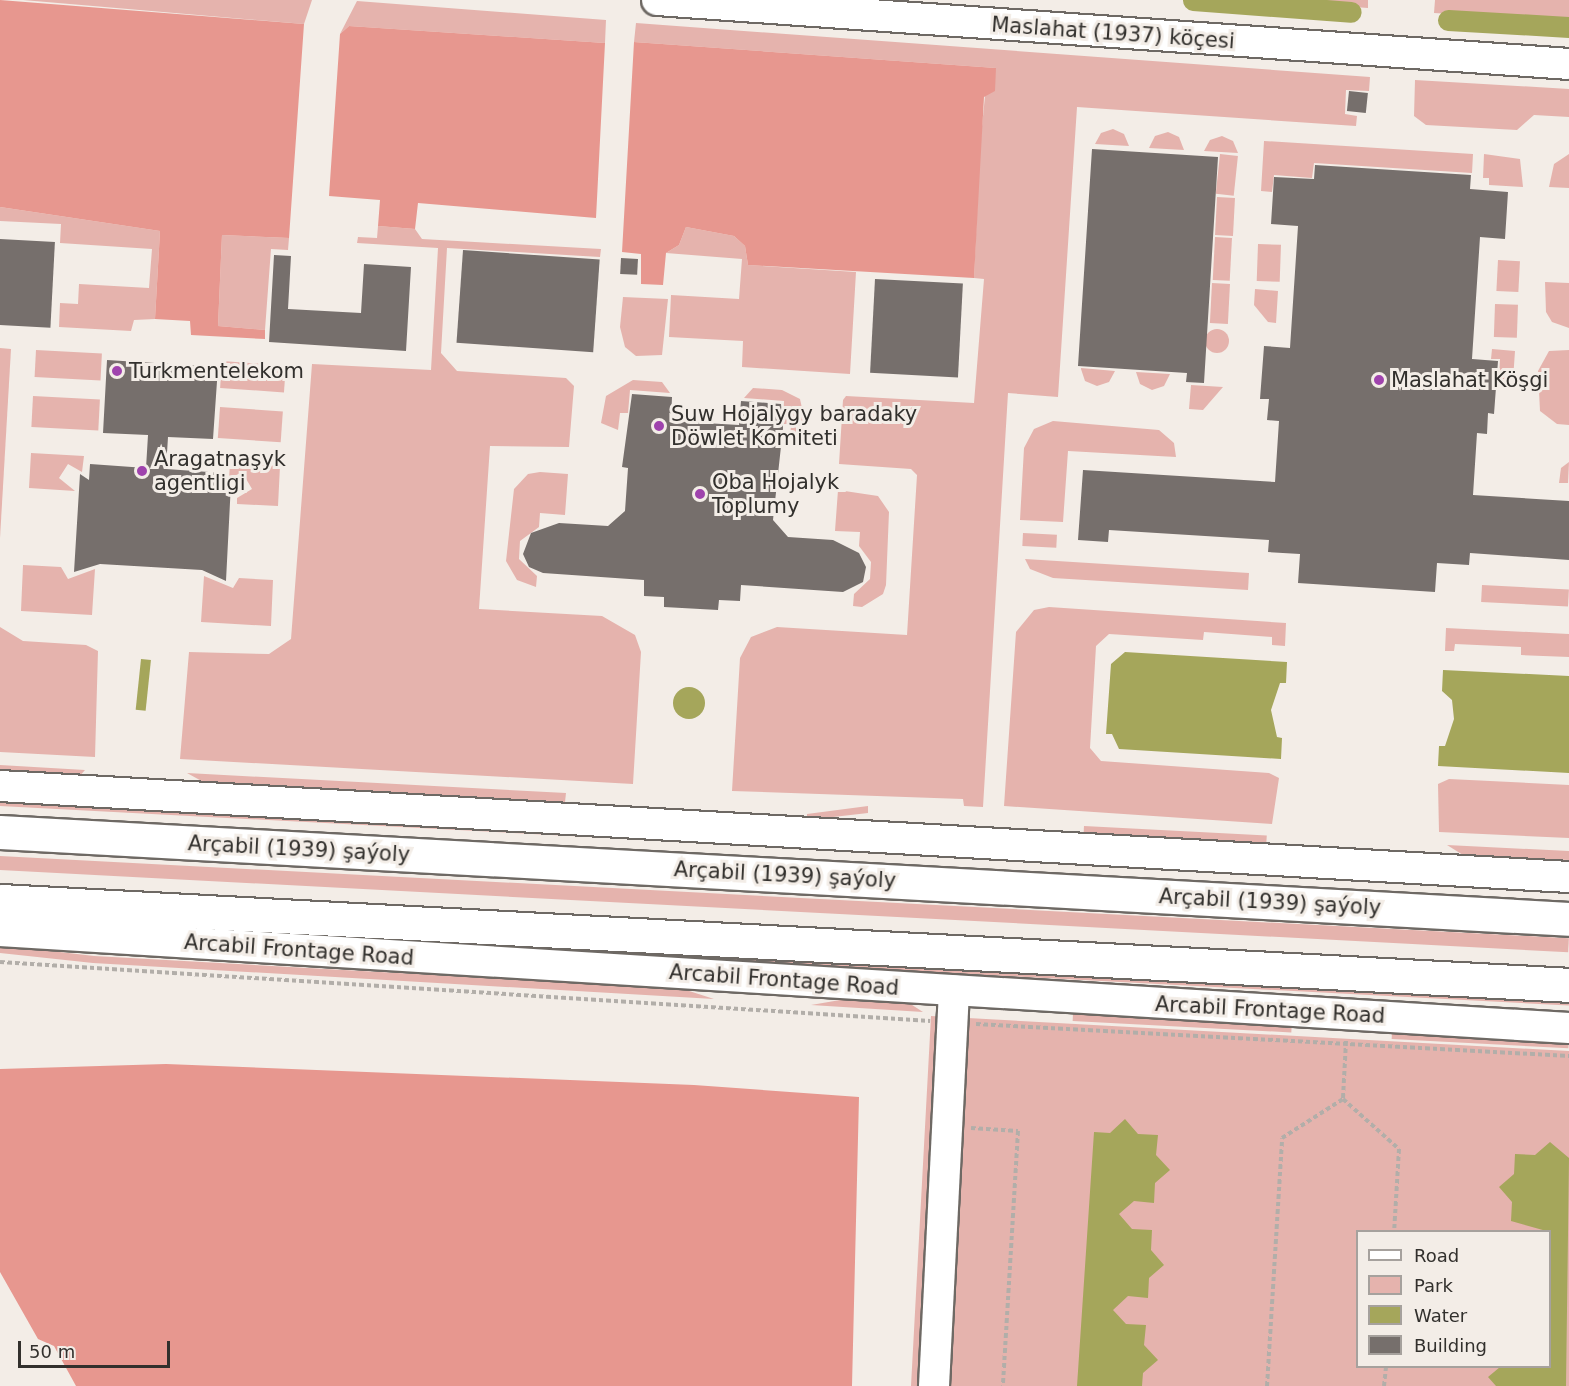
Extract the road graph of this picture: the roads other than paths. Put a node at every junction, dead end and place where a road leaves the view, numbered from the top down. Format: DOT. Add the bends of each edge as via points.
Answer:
graph roads {
  1 [pos="657,0"];
  2 [pos="1569,64"];
  3 [pos="0,786"];
  4 [pos="0,832"];
  5 [pos="1569,876"];
  6 [pos="0,901"];
  7 [pos="1569,919"];
  8 [pos="0,931"];
  9 [pos="1569,985"];
  10 [pos="954,991"];
  11 [pos="1569,1028"];
  12 [pos="933,1386"];
  1 -- 2 [label="street, Maslahat (1937) köçesi"];
  3 -- 5 [label="street"];
  4 -- 7 [label="main road, Arçabil (1939) şaýoly"];
  6 -- 9 [label="main road"];
  8 -- 10 [label="street, Arcabil Frontage Road"];
  10 -- 11 [label="street, Arcabil Frontage Road" via="1347,1029"];
  10 -- 12 [label="street" via="968,1026"];
}
